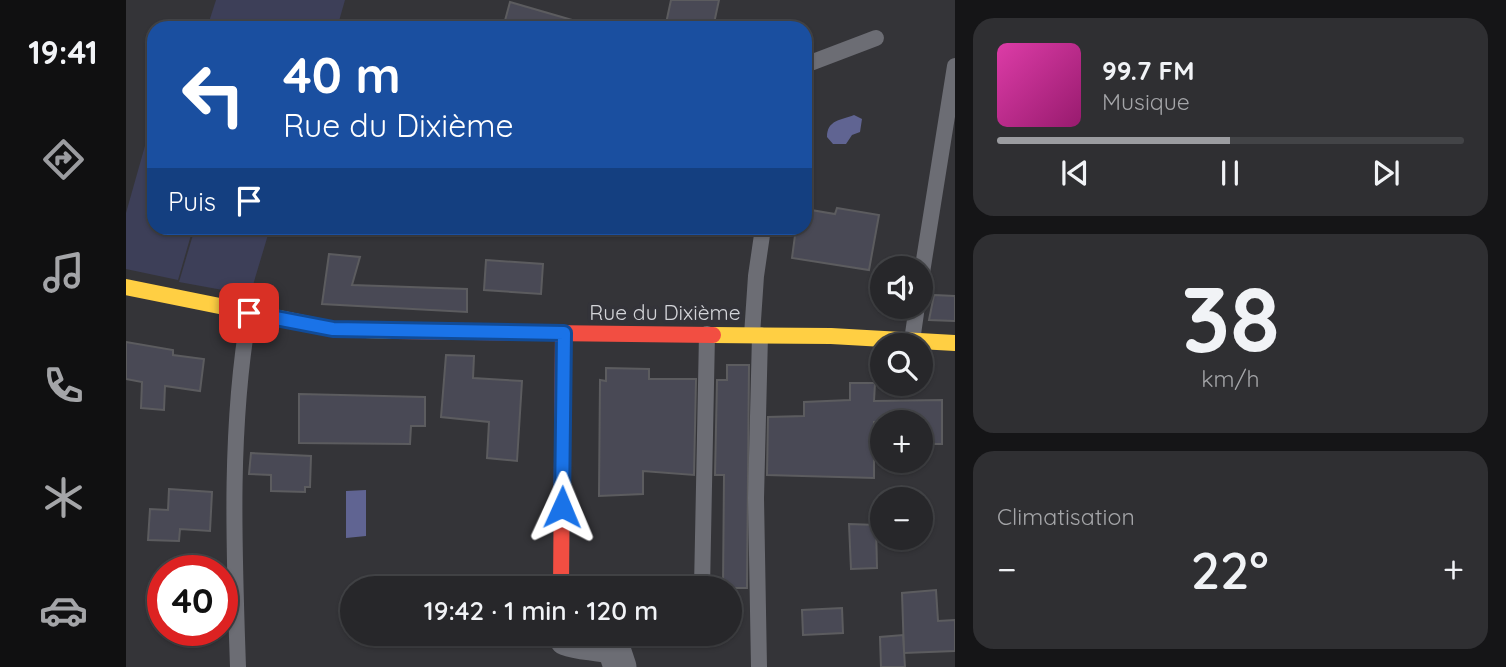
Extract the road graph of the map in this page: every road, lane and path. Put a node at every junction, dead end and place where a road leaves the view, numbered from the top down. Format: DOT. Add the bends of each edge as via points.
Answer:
graph roads {
  1 [pos="876,38"];
  2 [pos="812,62"];
  3 [pos="955,66"];
  4 [pos="763,235"];
  5 [pos="925,256"];
  6 [pos="126,288"];
  7 [pos="249,313"];
  8 [pos="564,333"];
  9 [pos="707,334"];
  10 [pos="756,335"];
  11 [pos="870,339"];
  12 [pos="933,342"];
  13 [pos="955,343"];
  14 [pos="561,576"];
  15 [pos="702,576"];
  16 [pos="606,646"];
  17 [pos="238,667"];
  18 [pos="621,667"];
  19 [pos="759,667"];
  1 -- 2 [label="lane"];
  3 -- 5 [label="lane"];
  4 -- 10 [label="lane"];
  6 -- 7 [label="street, Rue du Dixième"];
  7 -- 8 [label="street, Rue du Dixième" via="333,329"];
  7 -- 17 [label="lane" via="237,456"];
  8 -- 9 [label="street, Rue du Dixième"];
  8 -- 14 [label="street"];
  9 -- 10 [label="street, Rue du Dixième"];
  9 -- 15 [label="lane"];
  10 -- 11 [label="street, Rue du Dixième"];
  10 -- 19 [label="lane"];
  12 -- 13 [label="street, Rue du Dixième"];
  16 -- 18 [label="street" via="614,649"];
}
